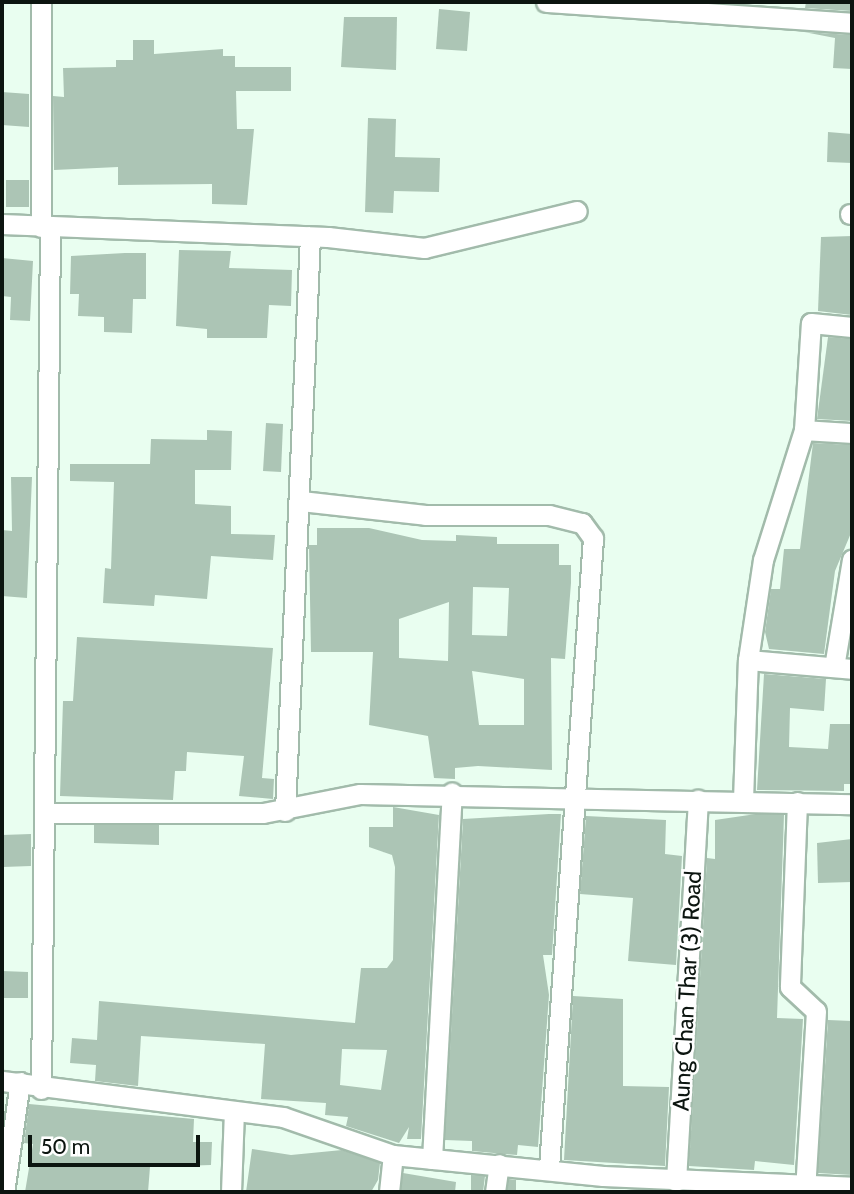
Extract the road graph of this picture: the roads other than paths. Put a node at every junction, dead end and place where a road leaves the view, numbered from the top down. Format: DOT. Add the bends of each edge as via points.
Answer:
graph roads {
  1 [pos="41,2"];
  2 [pos="546,2"];
  3 [pos="852,23"];
  4 [pos="577,211"];
  5 [pos="2,223"];
  6 [pos="45,228"];
  7 [pos="310,237"];
  8 [pos="852,327"];
  9 [pos="804,430"];
  10 [pos="852,433"];
  11 [pos="301,501"];
  12 [pos="852,559"];
  13 [pos="748,660"];
  14 [pos="843,668"];
  15 [pos="452,793"];
  16 [pos="575,797"];
  17 [pos="698,800"];
  18 [pos="743,800"];
  19 [pos="797,802"];
  20 [pos="852,804"];
  21 [pos="285,811"];
  22 [pos="48,813"];
  23 [pos="11,1081"];
  24 [pos="41,1089"];
  25 [pos="234,1111"];
  26 [pos="393,1155"];
  27 [pos="432,1159"];
  28 [pos="499,1164"];
  29 [pos="549,1167"];
  30 [pos="676,1181"];
  31 [pos="602,1184"];
  32 [pos="852,1187"];
  33 [pos="806,1188"];
  34 [pos="4,1192"];
  35 [pos="231,1192"];
  36 [pos="389,1192"];
  37 [pos="495,1192"];
  1 -- 6 [label="street"];
  2 -- 3 [label="street"];
  4 -- 7 [label="street" via="424,248"];
  5 -- 6 [label="street"];
  6 -- 7 [label="street"];
  6 -- 22 [label="street"];
  7 -- 11 [label="street"];
  8 -- 9 [label="street" via="811,323"];
  9 -- 10 [label="street"];
  9 -- 13 [label="street" via="763,560"];
  11 -- 16 [label="street" via="425,515 549,515 582,523 593,538"];
  11 -- 21 [label="street"];
  12 -- 14 [label="street"];
  13 -- 14 [label="street"];
  13 -- 18 [label="street"];
  15 -- 16 [label="street"];
  15 -- 21 [label="street" via="328,797"];
  15 -- 27 [label="street"];
  16 -- 17 [label="street"];
  16 -- 29 [label="street"];
  17 -- 18 [label="street"];
  17 -- 30 [label="street, Aung Chan Thar (3) Road"];
  18 -- 19 [label="street"];
  19 -- 20 [label="street"];
  19 -- 33 [label="street" via="790,987 816,1011"];
  21 -- 22 [label="street"];
  22 -- 24 [label="street"];
  23 -- 24 [label="street"];
  23 -- 34 [label="street"];
  24 -- 25 [label="street"];
  25 -- 26 [label="street" via="330,1129"];
  25 -- 35 [label="street"];
  26 -- 27 [label="street"];
  26 -- 36 [label="street"];
  27 -- 28 [label="street"];
  28 -- 29 [label="street"];
  28 -- 37 [label="street"];
  29 -- 31 [label="street"];
  30 -- 31 [label="street"];
  30 -- 33 [label="street"];
  32 -- 33 [label="street"];
}
